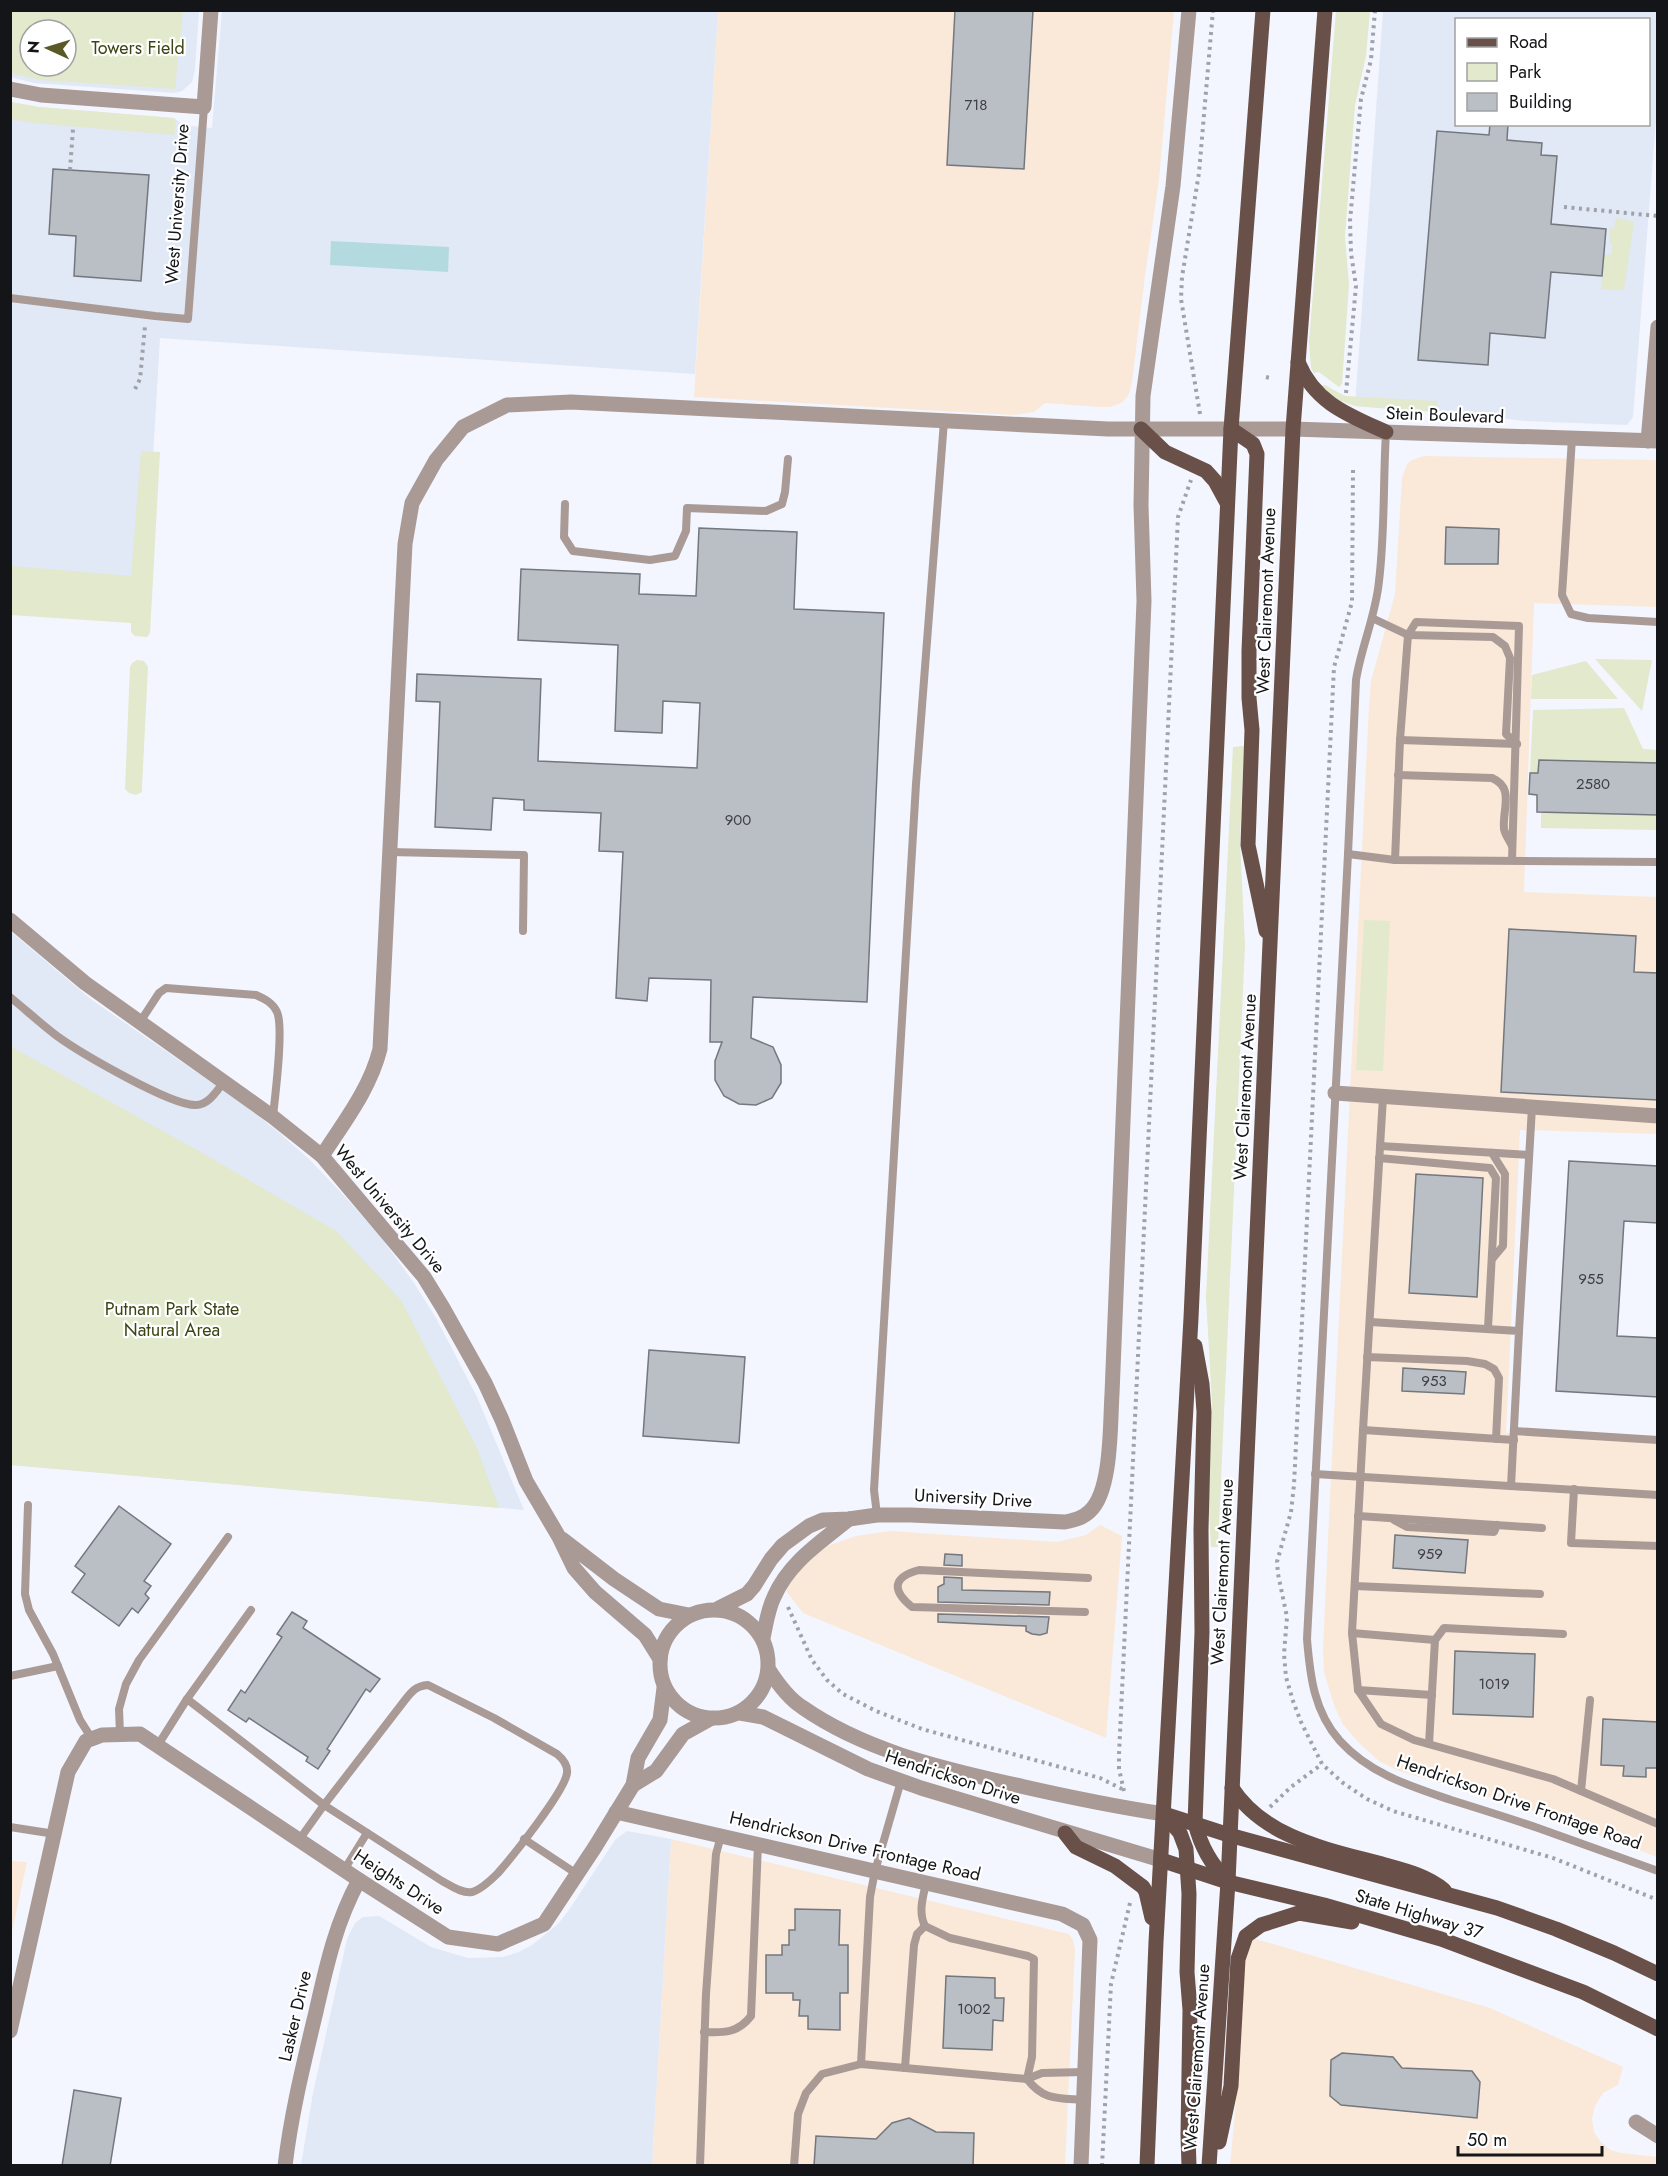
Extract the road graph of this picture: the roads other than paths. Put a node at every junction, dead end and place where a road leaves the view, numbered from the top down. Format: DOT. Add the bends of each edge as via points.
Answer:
graph roads {
  1 [pos="211,10"];
  2 [pos="1189,10"];
  3 [pos="1263,10"];
  4 [pos="1325,10"];
  5 [pos="10,89"];
  6 [pos="204,107"];
  7 [pos="10,298"];
  8 [pos="1658,327"];
  9 [pos="1297,359"];
  10 [pos="945,421"];
  11 [pos="1141,429"];
  12 [pos="1231,429"];
  13 [pos="1293,429"];
  14 [pos="1386,432"];
  15 [pos="1572,438"];
  16 [pos="1653,441"];
  17 [pos="788,459"];
  18 [pos="565,504"];
  19 [pos="1228,505"];
  20 [pos="1372,618"];
  21 [pos="1658,622"];
  22 [pos="1408,635"];
  23 [pos="1400,740"];
  24 [pos="1517,744"];
  25 [pos="1398,775"];
  26 [pos="1513,848"];
  27 [pos="390,852"];
  28 [pos="1348,854"];
  29 [pos="1395,860"];
  30 [pos="1512,860"];
  31 [pos="1658,862"];
  32 [pos="10,920"];
  33 [pos="522,931"];
  34 [pos="1270,951"];
  35 [pos="10,997"];
  36 [pos="140,1022"];
  37 [pos="223,1083"];
  38 [pos="1335,1093"];
  39 [pos="1383,1097"];
  40 [pos="1532,1107"];
  41 [pos="1658,1116"];
  42 [pos="273,1117"];
  43 [pos="1380,1146"];
  44 [pos="1492,1152"];
  45 [pos="1530,1155"];
  46 [pos="322,1156"];
  47 [pos="1379,1158"];
  48 [pos="1492,1260"];
  49 [pos="1191,1318"];
  50 [pos="1370,1322"];
  51 [pos="1488,1329"];
  52 [pos="1519,1331"];
  53 [pos="1367,1357"];
  54 [pos="1362,1430"];
  55 [pos="1514,1431"];
  56 [pos="1496,1439"];
  57 [pos="1514,1440"];
  58 [pos="1658,1440"];
  59 [pos="1315,1474"];
  60 [pos="1360,1476"];
  61 [pos="1510,1486"];
  62 [pos="1574,1489"];
  63 [pos="1658,1495"];
  64 [pos="28,1505"];
  65 [pos="877,1515"];
  66 [pos="1358,1516"];
  67 [pos="849,1520"];
  68 [pos="1542,1528"];
  69 [pos="228,1537"];
  70 [pos="560,1537"];
  71 [pos="1658,1546"];
  72 [pos="1088,1578"];
  73 [pos="1355,1586"];
  74 [pos="1540,1593"];
  75 [pos="718,1608"];
  76 [pos="251,1610"];
  77 [pos="1085,1612"];
  78 [pos="689,1615"];
  79 [pos="1352,1634"];
  80 [pos="1563,1635"];
  81 [pos="764,1638"];
  82 [pos="1435,1640"];
  83 [pos="660,1659"];
  84 [pos="58,1666"];
  85 [pos="769,1670"];
  86 [pos="10,1676"];
  87 [pos="664,1688"];
  88 [pos="1358,1690"];
  89 [pos="1432,1695"];
  90 [pos="187,1700"];
  91 [pos="1590,1700"];
  92 [pos="740,1713"];
  93 [pos="710,1719"];
  94 [pos="120,1734"];
  95 [pos="97,1737"];
  96 [pos="1429,1744"];
  97 [pos="158,1745"];
  98 [pos="901,1781"];
  99 [pos="633,1785"];
  100 [pos="1232,1788"];
  101 [pos="1581,1791"];
  102 [pos="324,1805"];
  103 [pos="616,1812"];
  104 [pos="1164,1814"];
  105 [pos="1195,1823"];
  106 [pos="1658,1824"];
  107 [pos="10,1827"];
  108 [pos="367,1833"];
  109 [pos="1065,1833"];
  110 [pos="55,1834"];
  111 [pos="1229,1835"];
  112 [pos="721,1836"];
  113 [pos="524,1839"];
  114 [pos="299,1840"];
  115 [pos="758,1844"];
  116 [pos="1161,1860"];
  117 [pos="1187,1868"];
  118 [pos="344,1870"];
  119 [pos="875,1871"];
  120 [pos="1658,1871"];
  121 [pos="577,1874"];
  122 [pos="359,1880"];
  123 [pos="926,1882"];
  124 [pos="1228,1882"];
  125 [pos="1451,1896"];
  126 [pos="925,1926"];
  127 [pos="1412,1931"];
  128 [pos="1156,1942"];
  129 [pos="1658,1974"];
  130 [pos="1658,2029"];
  131 [pos="10,2031"];
  132 [pos="704,2032"];
  133 [pos="861,2064"];
  134 [pos="905,2068"];
  135 [pos="1085,2072"];
  136 [pos="1027,2079"];
  137 [pos="1084,2100"];
  138 [pos="1636,2122"];
  139 [pos="1658,2136"];
  140 [pos="285,2166"];
  141 [pos="700,2166"];
  142 [pos="794,2166"];
  143 [pos="1081,2166"];
  144 [pos="1147,2166"];
  145 [pos="1189,2166"];
  146 [pos="1211,2166"];
  1 -- 6 [label="street"];
  2 -- 11 [label="street" via="1173,186 1144,382"];
  3 -- 12 [label="main road"];
  4 -- 9 [label="main road, West Clairemont Avenue"];
  5 -- 6 [label="street, West University Drive" via="41,95"];
  6 -- 7 [label="lane, West University Drive" via="188,319"];
  8 -- 16 [label="street"];
  9 -- 13 [label="main road, West Clairemont Avenue"];
  9 -- 14 [label="main road" via="1318,394"];
  10 -- 11 [label="street, Stein Boulevard"];
  10 -- 27 [label="street, Stein Boulevard" via="571,402 507,405 463,427 436,460 412,503 398,653"];
  10 -- 65 [label="lane" via="916,783 874,1490"];
  11 -- 12 [label="street, Stein Boulevard"];
  11 -- 19 [label="main road" via="1165,452 1209,474"];
  11 -- 65 [label="street, University Drive" via="1144,601 1106,1478 1092,1510 1082,1518 1065,1522"];
  12 -- 13 [label="street, Stein Boulevard"];
  12 -- 19 [label="main road"];
  12 -- 34 [label="main road" via="1253,444 1257,454 1249,651 1252,730 1248,844"];
  13 -- 14 [label="street, Stein Boulevard"];
  13 -- 34 [label="main road, West Clairemont Avenue"];
  14 -- 15 [label="street, Stein Boulevard"];
  14 -- 20 [label="lane, Hendrickson Drive Frontage Road" via="1379,581"];
  15 -- 16 [label="street, Stein Boulevard"];
  15 -- 21 [label="lane" via="1562,595 1571,614"];
  17 -- 18 [label="lane" via="782,504 765,511 687,508 686,531 675,556 650,560 573,551 564,537"];
  19 -- 49 [label="main road"];
  20 -- 22 [label="lane"];
  20 -- 28 [label="lane, Hendrickson Drive Frontage Road" via="1356,680"];
  22 -- 23 [label="lane"];
  22 -- 24 [label="lane" via="1493,637 1505,646 1510,658 1506,734"];
  22 -- 24 [label="lane" via="1416,622 1520,626"];
  23 -- 24 [label="lane"];
  23 -- 25 [label="lane"];
  24 -- 26 [label="lane"];
  25 -- 26 [label="lane" via="1492,778 1501,782 1506,789 1504,831"];
  25 -- 29 [label="lane"];
  26 -- 30 [label="lane"];
  27 -- 33 [label="lane" via="524,855"];
  27 -- 46 [label="street, Stein Boulevard" via="380,1050 367,1086"];
  28 -- 29 [label="lane"];
  28 -- 38 [label="lane, Hendrickson Drive Frontage Road"];
  29 -- 30 [label="lane"];
  30 -- 31 [label="lane"];
  32 -- 36 [label="street, West University Drive" via="85,983"];
  34 -- 100 [label="main road, West Clairemont Avenue"];
  35 -- 37 [label="lane" via="57,1036 164,1096 197,1106 205,1103"];
  36 -- 37 [label="street, West University Drive"];
  36 -- 42 [label="lane" via="166,988 256,995 268,1000 278,1013 279,1036"];
  37 -- 42 [label="street, West University Drive"];
  38 -- 39 [label="street"];
  38 -- 59 [label="lane, Hendrickson Drive Frontage Road"];
  39 -- 40 [label="street"];
  39 -- 43 [label="lane"];
  40 -- 41 [label="street"];
  40 -- 45 [label="lane"];
  42 -- 46 [label="street, West University Drive"];
  43 -- 44 [label="lane"];
  43 -- 47 [label="lane"];
  44 -- 45 [label="lane"];
  44 -- 48 [label="lane" via="1505,1173 1503,1246"];
  45 -- 52 [label="lane"];
  46 -- 70 [label="street, West University Drive" via="423,1277 443,1308 486,1383 526,1481"];
  47 -- 48 [label="lane" via="1490,1168 1496,1178"];
  47 -- 50 [label="lane"];
  48 -- 51 [label="lane"];
  49 -- 104 [label="main road"];
  49 -- 105 [label="main road" via="1204,1412"];
  50 -- 51 [label="lane"];
  50 -- 53 [label="lane"];
  51 -- 52 [label="lane"];
  52 -- 55 [label="lane"];
  53 -- 54 [label="lane"];
  53 -- 56 [label="lane" via="1485,1364 1499,1378"];
  54 -- 56 [label="lane"];
  54 -- 60 [label="lane"];
  55 -- 57 [label="lane"];
  55 -- 58 [label="lane"];
  56 -- 57 [label="lane"];
  57 -- 61 [label="lane"];
  59 -- 60 [label="lane"];
  59 -- 120 [label="lane, Hendrickson Drive Frontage Road" via="1307,1639 1310,1678 1317,1702 1339,1739 1371,1768 1414,1788"];
  60 -- 61 [label="lane"];
  60 -- 66 [label="lane"];
  61 -- 62 [label="lane"];
  62 -- 63 [label="lane"];
  62 -- 71 [label="lane" via="1571,1543"];
  64 -- 84 [label="lane" via="25,1594 29,1610"];
  65 -- 67 [label="street, University Drive"];
  66 -- 68 [label="lane"];
  66 -- 73 [label="lane"];
  67 -- 75 [label="street, University Drive" via="823,1520 795,1535 771,1559 747,1594"];
  67 -- 81 [label="street, University Drive" via="797,1562 784,1579 773,1597"];
  69 -- 94 [label="lane" via="139,1660 119,1709"];
  70 -- 78 [label="street, West University Drive" via="659,1609"];
  70 -- 83 [label="street, West University Drive" via="574,1568 595,1592 645,1635"];
  72 -- 77 [label="lane" via="920,1570 905,1574 897,1592 912,1607"];
  73 -- 74 [label="lane"];
  73 -- 79 [label="lane"];
  75 -- 78 [label="street"];
  75 -- 81 [label="street" via="737,1614"];
  76 -- 90 [label="lane"];
  78 -- 83 [label="street" via="665,1640"];
  79 -- 82 [label="lane"];
  79 -- 88 [label="lane"];
  80 -- 82 [label="lane" via="1444,1628"];
  81 -- 85 [label="street"];
  82 -- 89 [label="lane"];
  83 -- 87 [label="street"];
  84 -- 86 [label="lane"];
  84 -- 95 [label="lane" via="80,1720"];
  85 -- 92 [label="street" via="765,1686"];
  85 -- 104 [label="street, Hendrickson Drive" via="801,1707 890,1751 945,1769"];
  87 -- 93 [label="street" via="676,1704"];
  87 -- 99 [label="street, Heights Drive" via="660,1720 638,1758"];
  88 -- 89 [label="lane"];
  88 -- 96 [label="lane" via="1381,1724"];
  89 -- 96 [label="lane"];
  90 -- 97 [label="lane"];
  90 -- 102 [label="lane"];
  91 -- 101 [label="lane"];
  92 -- 93 [label="street"];
  92 -- 98 [label="street, Hendrickson Drive" via="763,1716 868,1769"];
  93 -- 99 [label="street, Heights Drive" via="683,1734 656,1771"];
  94 -- 95 [label="street, Heights Drive"];
  94 -- 97 [label="street, Heights Drive" via="140,1734"];
  95 -- 110 [label="street" via="86,1741 68,1772"];
  96 -- 101 [label="lane" via="1553,1779"];
  97 -- 114 [label="street, Heights Drive"];
  98 -- 109 [label="street, Hendrickson Drive"];
  98 -- 119 [label="lane"];
  99 -- 103 [label="street, Heights Drive"];
  100 -- 111 [label="main road, West Clairemont Avenue"];
  100 -- 125 [label="main road" via="1240,1802 1294,1838 1414,1873 1431,1880"];
  101 -- 106 [label="lane"];
  102 -- 108 [label="lane"];
  102 -- 113 [label="lane" via="413,1689 428,1685 494,1718 565,1761 568,1773 560,1792"];
  102 -- 114 [label="lane"];
  103 -- 112 [label="street, Hendrickson Drive Frontage Road"];
  103 -- 121 [label="street, Heights Drive"];
  104 -- 105 [label="main road, State Highway 37"];
  104 -- 116 [label="main road"];
  104 -- 117 [label="main road" via="1180,1833"];
  105 -- 111 [label="main road, State Highway 37"];
  105 -- 124 [label="main road" via="1207,1856"];
  107 -- 110 [label="lane"];
  108 -- 113 [label="lane" via="442,1881 470,1893 496,1875"];
  108 -- 118 [label="lane"];
  109 -- 116 [label="street, Hendrickson Drive"];
  109 -- 128 [label="main road" via="1076,1846 1115,1866 1146,1892"];
  110 -- 131 [label="street"];
  111 -- 124 [label="main road, West Clairemont Avenue"];
  111 -- 125 [label="main road, State Highway 37"];
  112 -- 115 [label="street, Hendrickson Drive Frontage Road"];
  112 -- 132 [label="lane" via="716,1854"];
  113 -- 121 [label="lane"];
  114 -- 118 [label="street, Heights Drive"];
  115 -- 119 [label="street, Hendrickson Drive Frontage Road"];
  115 -- 132 [label="lane" via="751,2016 728,2033"];
  116 -- 117 [label="main road, State Highway 37"];
  116 -- 128 [label="main road"];
  117 -- 124 [label="main road, State Highway 37"];
  117 -- 145 [label="main road"];
  118 -- 122 [label="street, Heights Drive"];
  119 -- 123 [label="street, Hendrickson Drive Frontage Road"];
  119 -- 133 [label="lane" via="868,1919"];
  121 -- 122 [label="street, Heights Drive" via="544,1924 498,1944 448,1937"];
  122 -- 140 [label="street, Lasker Drive" via="334,1935 290,2125"];
  123 -- 126 [label="lane" via="921,1903"];
  123 -- 135 [label="street, Hendrickson Drive Frontage Road" via="1062,1914 1083,1925 1090,1940"];
  124 -- 127 [label="main road, State Highway 37"];
  124 -- 146 [label="main road, West Clairemont Avenue"];
  125 -- 129 [label="main road, State Highway 37" via="1556,1929"];
  126 -- 134 [label="lane" via="914,1945"];
  126 -- 136 [label="lane" via="950,1938 1034,1959 1032,2057"];
  127 -- 130 [label="main road, State Highway 37" via="1546,1977"];
  127 -- 146 [label="main road" via="1299,1913 1261,1925 1246,1936 1238,1959 1231,2086"];
  128 -- 144 [label="main road"];
  132 -- 141 [label="lane"];
  133 -- 134 [label="lane"];
  133 -- 142 [label="lane" via="822,2074 806,2093 798,2114"];
  134 -- 136 [label="lane"];
  135 -- 136 [label="lane" via="1042,2073"];
  135 -- 137 [label="street"];
  136 -- 137 [label="lane" via="1047,2097"];
  137 -- 143 [label="street"];
  138 -- 139 [label="street"];
}
